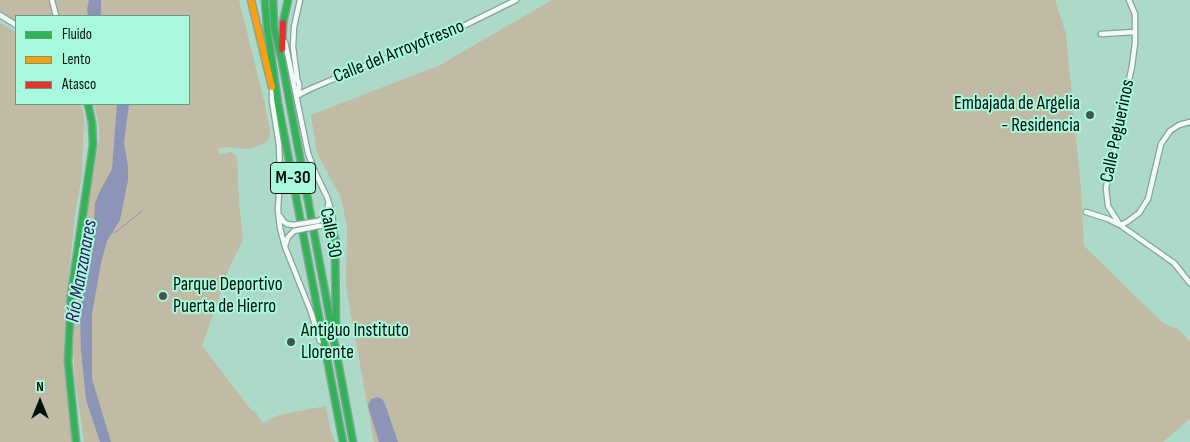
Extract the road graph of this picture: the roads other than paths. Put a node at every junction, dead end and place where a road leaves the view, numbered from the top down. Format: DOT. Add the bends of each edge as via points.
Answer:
graph roads {
  1 [pos="52,0"];
  2 [pos="251,0"];
  3 [pos="265,0"];
  4 [pos="273,0"];
  5 [pos="288,0"];
  6 [pos="300,0"];
  7 [pos="516,0"];
  8 [pos="1129,0"];
  9 [pos="0,15"];
  10 [pos="56,15"];
  11 [pos="283,23"];
  12 [pos="15,24"];
  13 [pos="1135,32"];
  14 [pos="1101,34"];
  15 [pos="286,50"];
  16 [pos="282,61"];
  17 [pos="297,77"];
  18 [pos="272,87"];
  19 [pos="299,91"];
  20 [pos="278,103"];
  21 [pos="298,104"];
  22 [pos="88,105"];
  23 [pos="1190,122"];
  24 [pos="327,197"];
  25 [pos="278,210"];
  26 [pos="1086,212"];
  27 [pos="1120,225"];
  28 [pos="335,238"];
  29 [pos="285,247"];
  30 [pos="1190,283"];
  31 [pos="320,341"];
  32 [pos="326,358"];
  33 [pos="342,386"];
  34 [pos="76,442"];
  35 [pos="343,442"];
  36 [pos="354,442"];
  1 -- 10 [label="street"];
  2 -- 18 [label="main road"];
  3 -- 20 [label="main road, Calle 30 / M-30"];
  4 -- 16 [label="main road, Calle 30 / M-30" via="274,27"];
  5 -- 11 [label="main road"];
  6 -- 17 [label="street" via="293,47"];
  7 -- 19 [label="street, Calle del Arroyofresno" via="437,39"];
  8 -- 13 [label="street, Calle Peguerinos" via="1135,14"];
  9 -- 12 [label="street"];
  11 -- 15 [label="street"];
  11 -- 16 [label="main road"];
  13 -- 14 [label="street"];
  13 -- 27 [label="street, Calle Peguerinos" via="1132,66 1106,188 1108,206"];
  15 -- 17 [label="street"];
  15 -- 21 [label="street"];
  16 -- 33 [label="main road, Calle 30 / M-30"];
  17 -- 19 [label="street"];
  18 -- 20 [label="main road"];
  18 -- 25 [label="street" via="280,162"];
  19 -- 21 [label="street"];
  20 -- 32 [label="main road, Calle 30 / M-30"];
  21 -- 24 [label="street" via="308,153"];
  22 -- 34 [label="main road" via="94,145 71,295 68,362"];
  23 -- 27 [label="street" via="1170,131 1161,144 1148,200 1139,213"];
  24 -- 25 [label="street, bridge" via="328,212 318,221 287,224"];
  24 -- 28 [label="street"];
  25 -- 29 [label="street"];
  26 -- 27 [label="street"];
  27 -- 30 [label="street, Calle Peguerinos" via="1174,263"];
  28 -- 29 [label="street, bridge" via="331,230 320,226 294,231"];
  28 -- 33 [label="main road" via="336,325 343,368"];
  29 -- 31 [label="street"];
  31 -- 32 [label="main road"];
  32 -- 35 [label="main road, Calle 30 / M-30"];
  33 -- 36 [label="main road, Calle 30 / M-30"];
}
